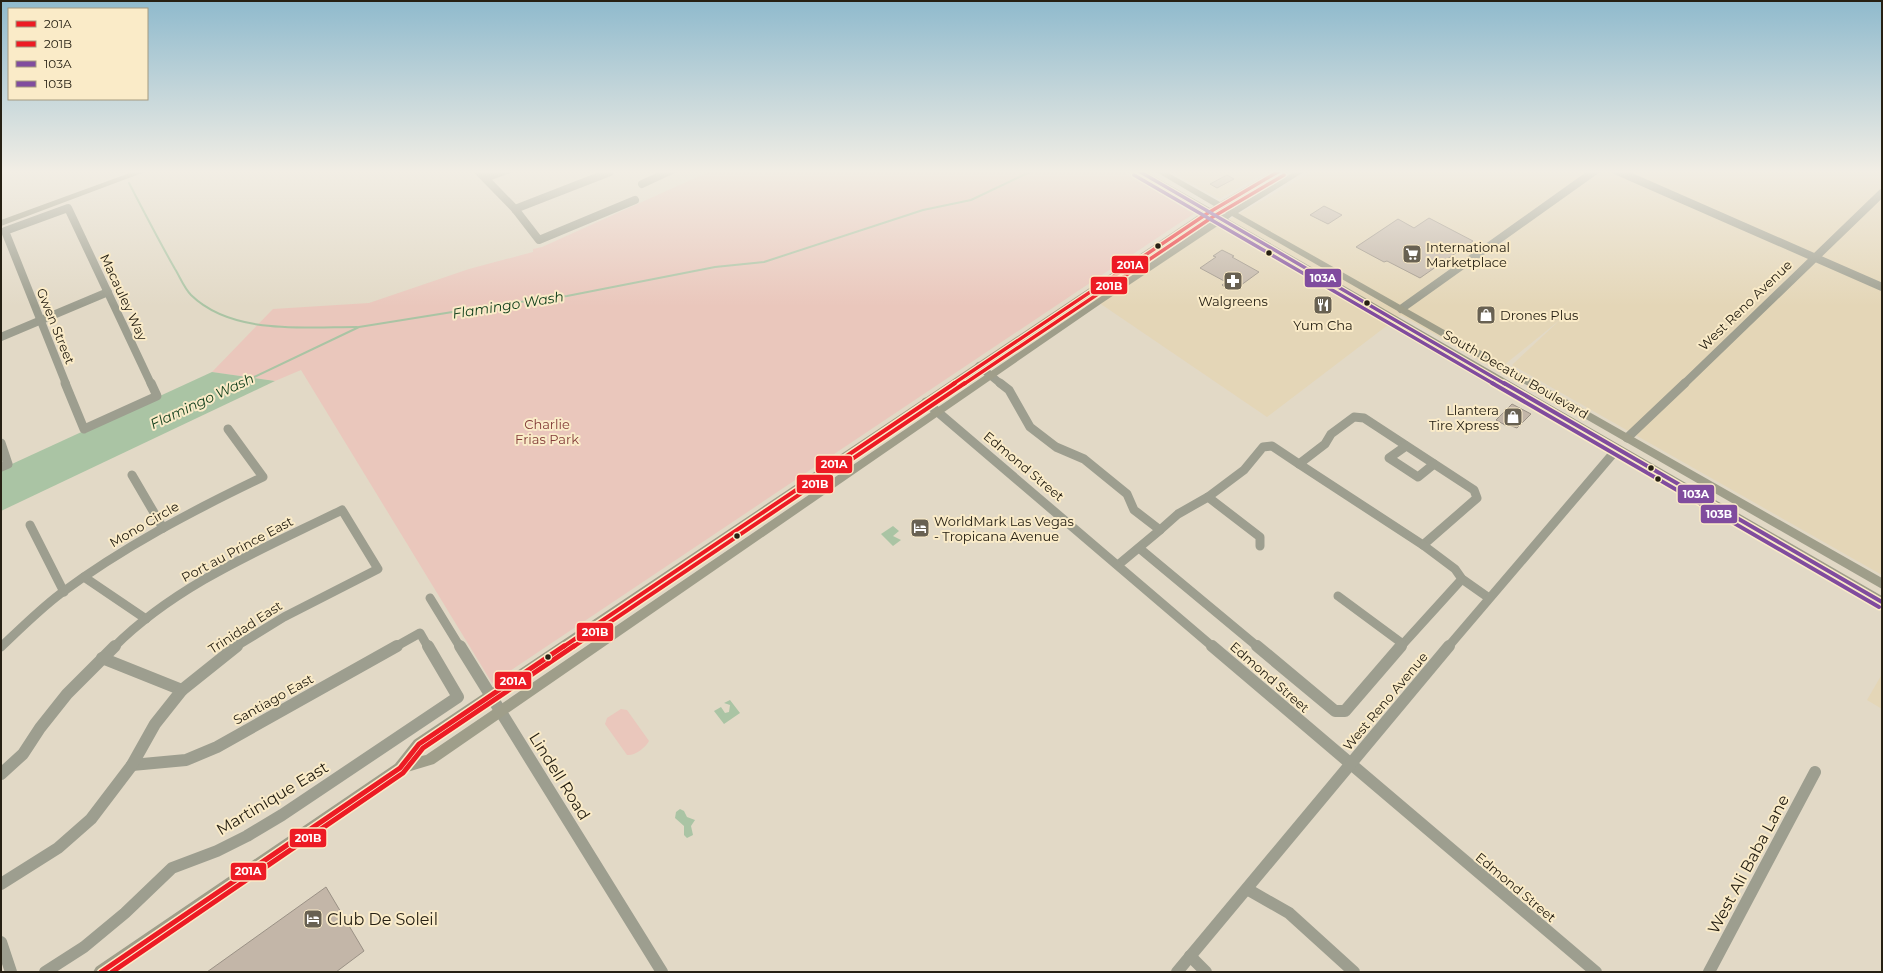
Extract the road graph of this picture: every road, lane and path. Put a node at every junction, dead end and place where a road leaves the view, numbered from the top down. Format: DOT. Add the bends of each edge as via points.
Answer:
graph roads {
  1 [pos="22,215"];
  2 [pos="48,215"];
  3 [pos="72,215"];
  4 [pos="520,215"];
  5 [pos="598,215"];
  6 [pos="1204,215"];
  7 [pos="1212,215"];
  8 [pos="1228,215"];
  9 [pos="1236,215"];
  10 [pos="1532,215"];
  11 [pos="1719,215"];
  12 [pos="1859,215"];
  13 [pos="1220,220"];
  14 [pos="1,223"];
  15 [pos="1815,257"];
  16 [pos="1335,286"];
  17 [pos="1882,287"];
  18 [pos="108,292"];
  19 [pos="1401,309"];
  20 [pos="1056,314"];
  21 [pos="1388,316"];
  22 [pos="41,320"];
  23 [pos="1069,322"];
  24 [pos="1,336"];
  25 [pos="1478,354"];
  26 [pos="979,366"];
  27 [pos="992,376"];
  28 [pos="926,402"];
  29 [pos="939,412"];
  30 [pos="1558,415"];
  31 [pos="84,429"];
  32 [pos="228,429"];
  33 [pos="1627,438"];
  34 [pos="1,443"];
  35 [pos="1406,446"];
  36 [pos="1617,449"];
  37 [pos="1299,464"];
  38 [pos="1434,464"];
  39 [pos="4,465"];
  40 [pos="822,471"];
  41 [pos="132,475"];
  42 [pos="836,482"];
  43 [pos="1208,497"];
  44 [pos="1739,502"];
  45 [pos="342,510"];
  46 [pos="30,525"];
  47 [pos="163,528"];
  48 [pos="1160,530"];
  49 [pos="1260,546"];
  50 [pos="1423,546"];
  51 [pos="1139,548"];
  52 [pos="1118,565"];
  53 [pos="680,568"];
  54 [pos="84,577"];
  55 [pos="666,577"];
  56 [pos="1462,579"];
  57 [pos="693,580"];
  58 [pos="1882,584"];
  59 [pos="679,590"];
  60 [pos="64,592"];
  61 [pos="1338,596"];
  62 [pos="430,598"];
  63 [pos="1489,598"];
  64 [pos="1882,602"];
  65 [pos="146,619"];
  66 [pos="420,633"];
  67 [pos="1403,644"];
  68 [pos="1,647"];
  69 [pos="102,658"];
  70 [pos="182,690"];
  71 [pos="490,696"];
  72 [pos="500,712"];
  73 [pos="1350,764"];
  74 [pos="132,766"];
  75 [pos="400,768"];
  76 [pos="1816,772"];
  77 [pos="1,774"];
  78 [pos="1,884"];
  79 [pos="1247,889"];
  80 [pos="1,942"];
  81 [pos="1190,956"];
  82 [pos="11,972"];
  83 [pos="45,972"];
  84 [pos="101,972"];
  85 [pos="662,972"];
  86 [pos="1177,972"];
  87 [pos="1206,972"];
  88 [pos="1354,972"];
  89 [pos="1596,972"];
  90 [pos="1709,972"];
  1 -- 14 [label="main road"];
  2 -- 22 [label="street, Gwen Street" via="5,231"];
  3 -- 18 [label="street, Macauley Way"];
  4 -- 5 [label="street" via="539,240"];
  6 -- 20 [label="main road"];
  7 -- 13 [label="main road, South Decatur Boulevard"];
  8 -- 13 [label="main road"];
  9 -- 19 [label="main road, South Decatur Boulevard"];
  10 -- 19 [label="street"];
  11 -- 15 [label="street"];
  12 -- 15 [label="street, West Reno Avenue"];
  13 -- 16 [label="main road, South Decatur Boulevard"];
  13 -- 23 [label="main road"];
  15 -- 17 [label="street"];
  15 -- 33 [label="street, West Reno Avenue"];
  16 -- 19 [label="main road" via="1349,290 1387,309"];
  16 -- 21 [label="main road, South Decatur Boulevard"];
  18 -- 22 [label="street"];
  18 -- 31 [label="street, Macauley Way" via="157,396"];
  19 -- 25 [label="main road, South Decatur Boulevard"];
  20 -- 23 [label="main road"];
  20 -- 26 [label="main road"];
  21 -- 25 [label="main road" via="1403,319 1459,350"];
  21 -- 30 [label="main road, South Decatur Boulevard"];
  22 -- 24 [label="street"];
  22 -- 31 [label="street, Gwen Street"];
  23 -- 27 [label="main road"];
  25 -- 33 [label="main road, South Decatur Boulevard"];
  26 -- 27 [label="street"];
  26 -- 28 [label="main road"];
  27 -- 29 [label="main road"];
  27 -- 48 [label="street" via="1009,390 1030,427 1056,447 1084,459 1127,494 1134,510"];
  28 -- 29 [label="street, Edmond Street"];
  28 -- 40 [label="main road"];
  29 -- 42 [label="main road"];
  29 -- 52 [label="street, Edmond Street"];
  30 -- 33 [label="main road" via="1573,416 1614,438"];
  30 -- 36 [label="main road, South Decatur Boulevard"];
  32 -- 47 [label="street, Mono Circle" via="263,477"];
  33 -- 44 [label="main road, South Decatur Boulevard"];
  34 -- 39 [label="street"];
  35 -- 37 [label="street" via="1364,418 1354,417 1331,434 1325,444"];
  35 -- 38 [label="street"];
  35 -- 38 [label="street" via="1390,458 1418,477"];
  36 -- 44 [label="main road" via="1631,450 1707,492"];
  36 -- 63 [label="street, West Reno Avenue"];
  36 -- 64 [label="main road, South Decatur Boulevard"];
  37 -- 43 [label="street" via="1272,446 1263,447 1244,470"];
  37 -- 50 [label="street"];
  38 -- 50 [label="street" via="1474,490 1477,498"];
  40 -- 42 [label="main road"];
  40 -- 53 [label="main road"];
  41 -- 47 [label="street"];
  42 -- 57 [label="main road"];
  43 -- 48 [label="street" via="1178,514"];
  43 -- 49 [label="street" via="1260,537"];
  44 -- 58 [label="main road, South Decatur Boulevard"];
  45 -- 65 [label="street, Port au Prince East" via="202,579"];
  45 -- 70 [label="street, Trinidad East" via="378,569 284,617 235,647"];
  46 -- 60 [label="street"];
  47 -- 54 [label="street, Mono Circle" via="125,549"];
  48 -- 51 [label="street"];
  50 -- 56 [label="street" via="1455,569"];
  51 -- 52 [label="street"];
  51 -- 67 [label="street" via="1335,711 1345,711"];
  52 -- 73 [label="street, Edmond Street"];
  53 -- 55 [label="main road"];
  53 -- 57 [label="main road"];
  54 -- 60 [label="street, Mono Circle"];
  54 -- 65 [label="street"];
  55 -- 59 [label="main road"];
  55 -- 71 [label="main road"];
  56 -- 63 [label="street"];
  56 -- 67 [label="street"];
  57 -- 59 [label="main road"];
  59 -- 72 [label="main road"];
  60 -- 68 [label="street, Mono Circle"];
  61 -- 67 [label="street"];
  62 -- 71 [label="street, Lindell Road"];
  63 -- 73 [label="street, West Reno Avenue"];
  65 -- 69 [label="street, Port au Prince East"];
  66 -- 74 [label="street, Santiago East" via="217,747 186,760"];
  66 -- 83 [label="street, Martinique East" via="458,697 259,829 217,851 172,868 125,913 84,947"];
  69 -- 70 [label="street"];
  69 -- 77 [label="street, Port au Prince East" via="67,694 23,754"];
  70 -- 74 [label="street, Trinidad East" via="155,724"];
  71 -- 72 [label="street, Lindell Road"];
  71 -- 75 [label="main road" via="419,744"];
  72 -- 75 [label="main road" via="429,760"];
  72 -- 85 [label="street, Lindell Road"];
  73 -- 79 [label="street, West Reno Avenue"];
  73 -- 89 [label="street, Edmond Street"];
  74 -- 78 [label="street, Trinidad East" via="91,819 58,848"];
  75 -- 84 [label="main road"];
  76 -- 90 [label="street, West Ali Baba Lane"];
  79 -- 81 [label="street, West Reno Avenue"];
  79 -- 88 [label="street" via="1289,913"];
  80 -- 82 [label="street"];
  81 -- 86 [label="street, West Reno Avenue"];
  81 -- 87 [label="street"];
}
